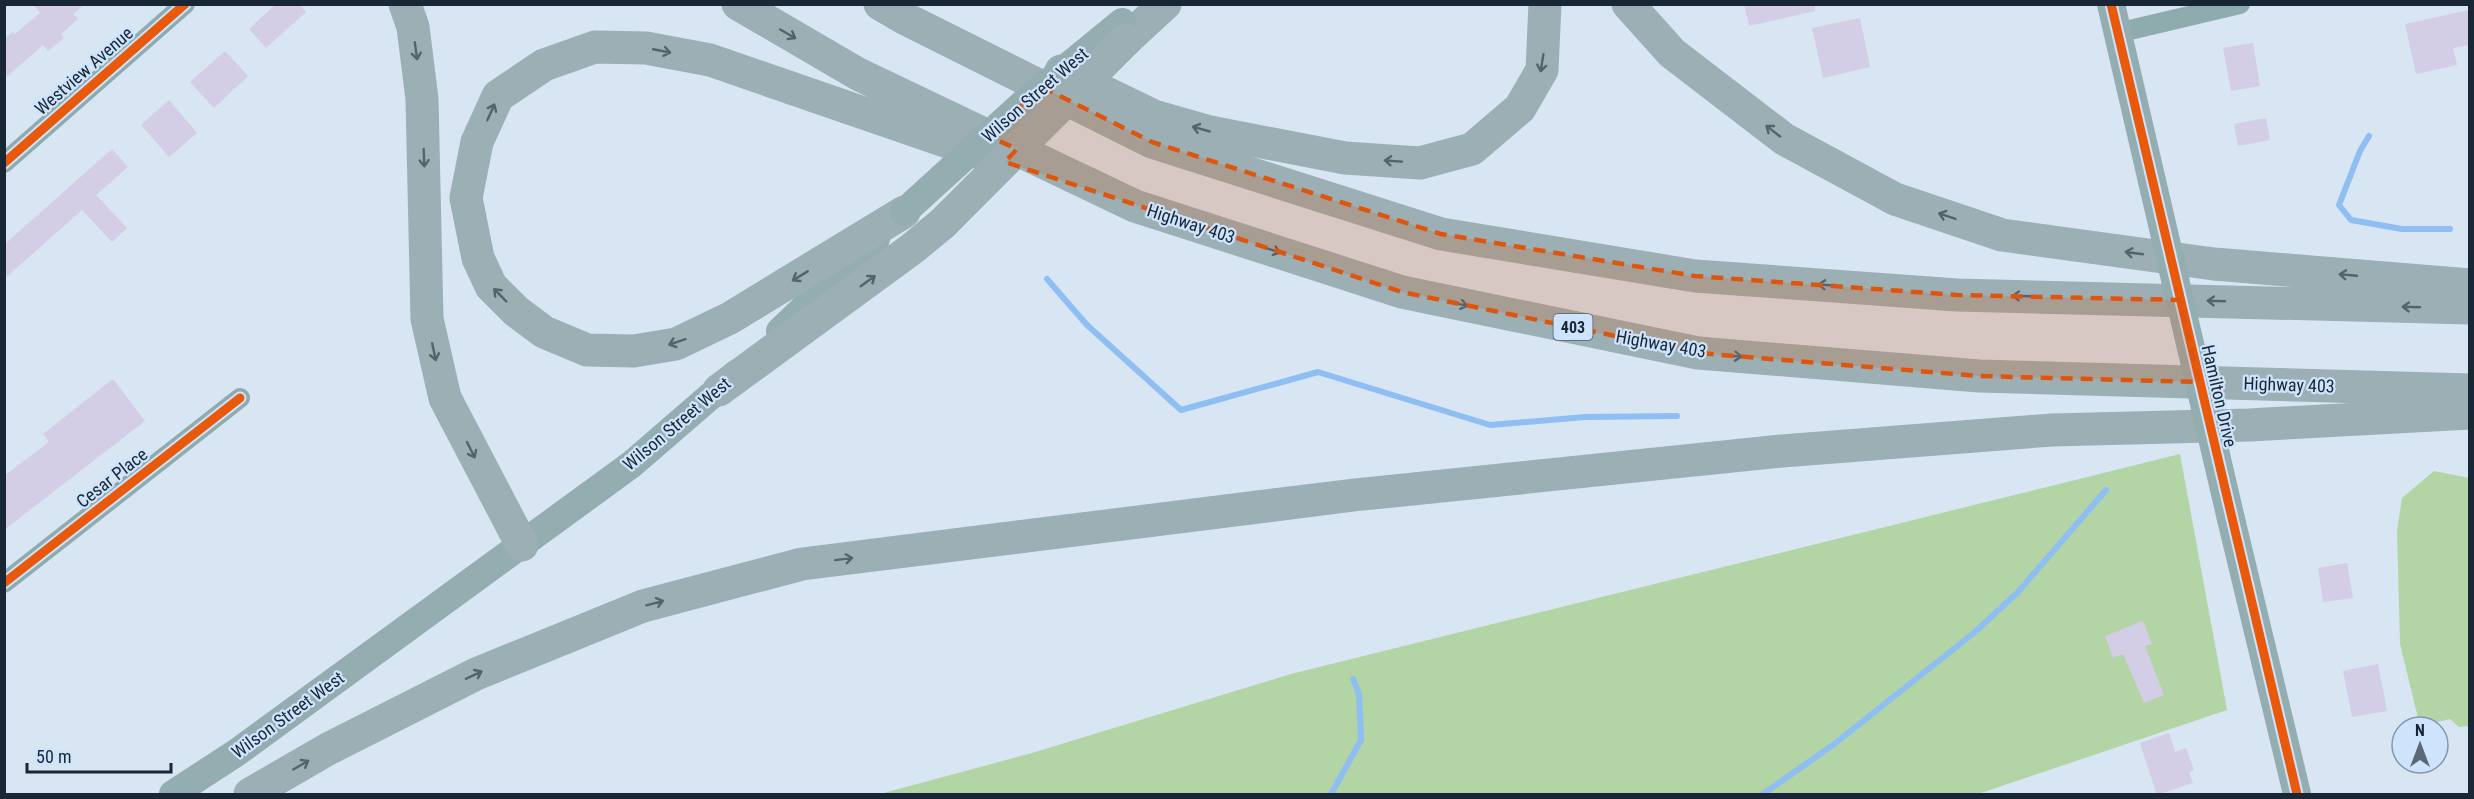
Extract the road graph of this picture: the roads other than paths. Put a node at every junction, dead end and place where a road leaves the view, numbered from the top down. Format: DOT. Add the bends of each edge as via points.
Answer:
graph roads {
  1 [pos="185,4"];
  2 [pos="405,4"];
  3 [pos="738,4"];
  4 [pos="880,4"];
  5 [pos="924,4"];
  6 [pos="1165,4"];
  7 [pos="1545,4"];
  8 [pos="1628,4"];
  9 [pos="2111,4"];
  10 [pos="2240,4"];
  11 [pos="1130,22"];
  12 [pos="2117,33"];
  13 [pos="4,163"];
  14 [pos="1135,206"];
  15 [pos="904,212"];
  16 [pos="2469,285"];
  17 [pos="2469,308"];
  18 [pos="719,390"];
  19 [pos="2469,390"];
  20 [pos="240,398"];
  21 [pos="2469,413"];
  22 [pos="522,545"];
  23 [pos="4,583"];
  24 [pos="173,795"];
  25 [pos="250,795"];
  26 [pos="2297,795"];
  1 -- 13 [label="street, Westview Avenue"];
  2 -- 22 [label="highway, one-way" via="422,99 427,319 444,398"];
  3 -- 14 [label="highway, Highway 403 / 403, one-way" via="858,74"];
  17 -- 4 [label="highway, one-way" via="1957,295 1695,276 1441,234 1152,142"];
  7 -- 5 [label="highway, one-way" via="1542,70 1520,108 1472,149 1420,163 1345,158 1275,146 1154,116"];
  6 -- 11 [label="highway"];
  16 -- 8 [label="highway, one-way" via="2214,264 2002,235 1895,199 1784,140 1672,53"];
  9 -- 12 [label="main road, Hamilton Drive"];
  10 -- 12 [label="street"];
  11 -- 15 [label="main road, Wilson Street West, bridge" via="1028,99"];
  18 -- 11 [label="highway, one-way, bridge" via="943,223"];
  12 -- 26 [label="main road, Hamilton Drive, bridge"];
  15 -- 14 [label="highway, one-way" via="730,318 676,344 634,351 587,350 544,332 491,286 478,258 465,198 477,142 498,96 544,65 605,47 646,48 710,60"];
  14 -- 19 [label="highway, Highway 403 / 403, one-way" via="1402,292 1698,353 1979,376"];
  15 -- 18 [label="main road, Wilson Street West"];
  18 -- 22 [label="main road, Wilson Street West" via="632,464"];
  20 -- 23 [label="street, Cesar Place"];
  25 -- 21 [label="highway, one-way" via="328,749 476,674 643,606 802,564 1342,496 1782,451 2052,430"];
  22 -- 24 [label="main road, Wilson Street West"];
}
